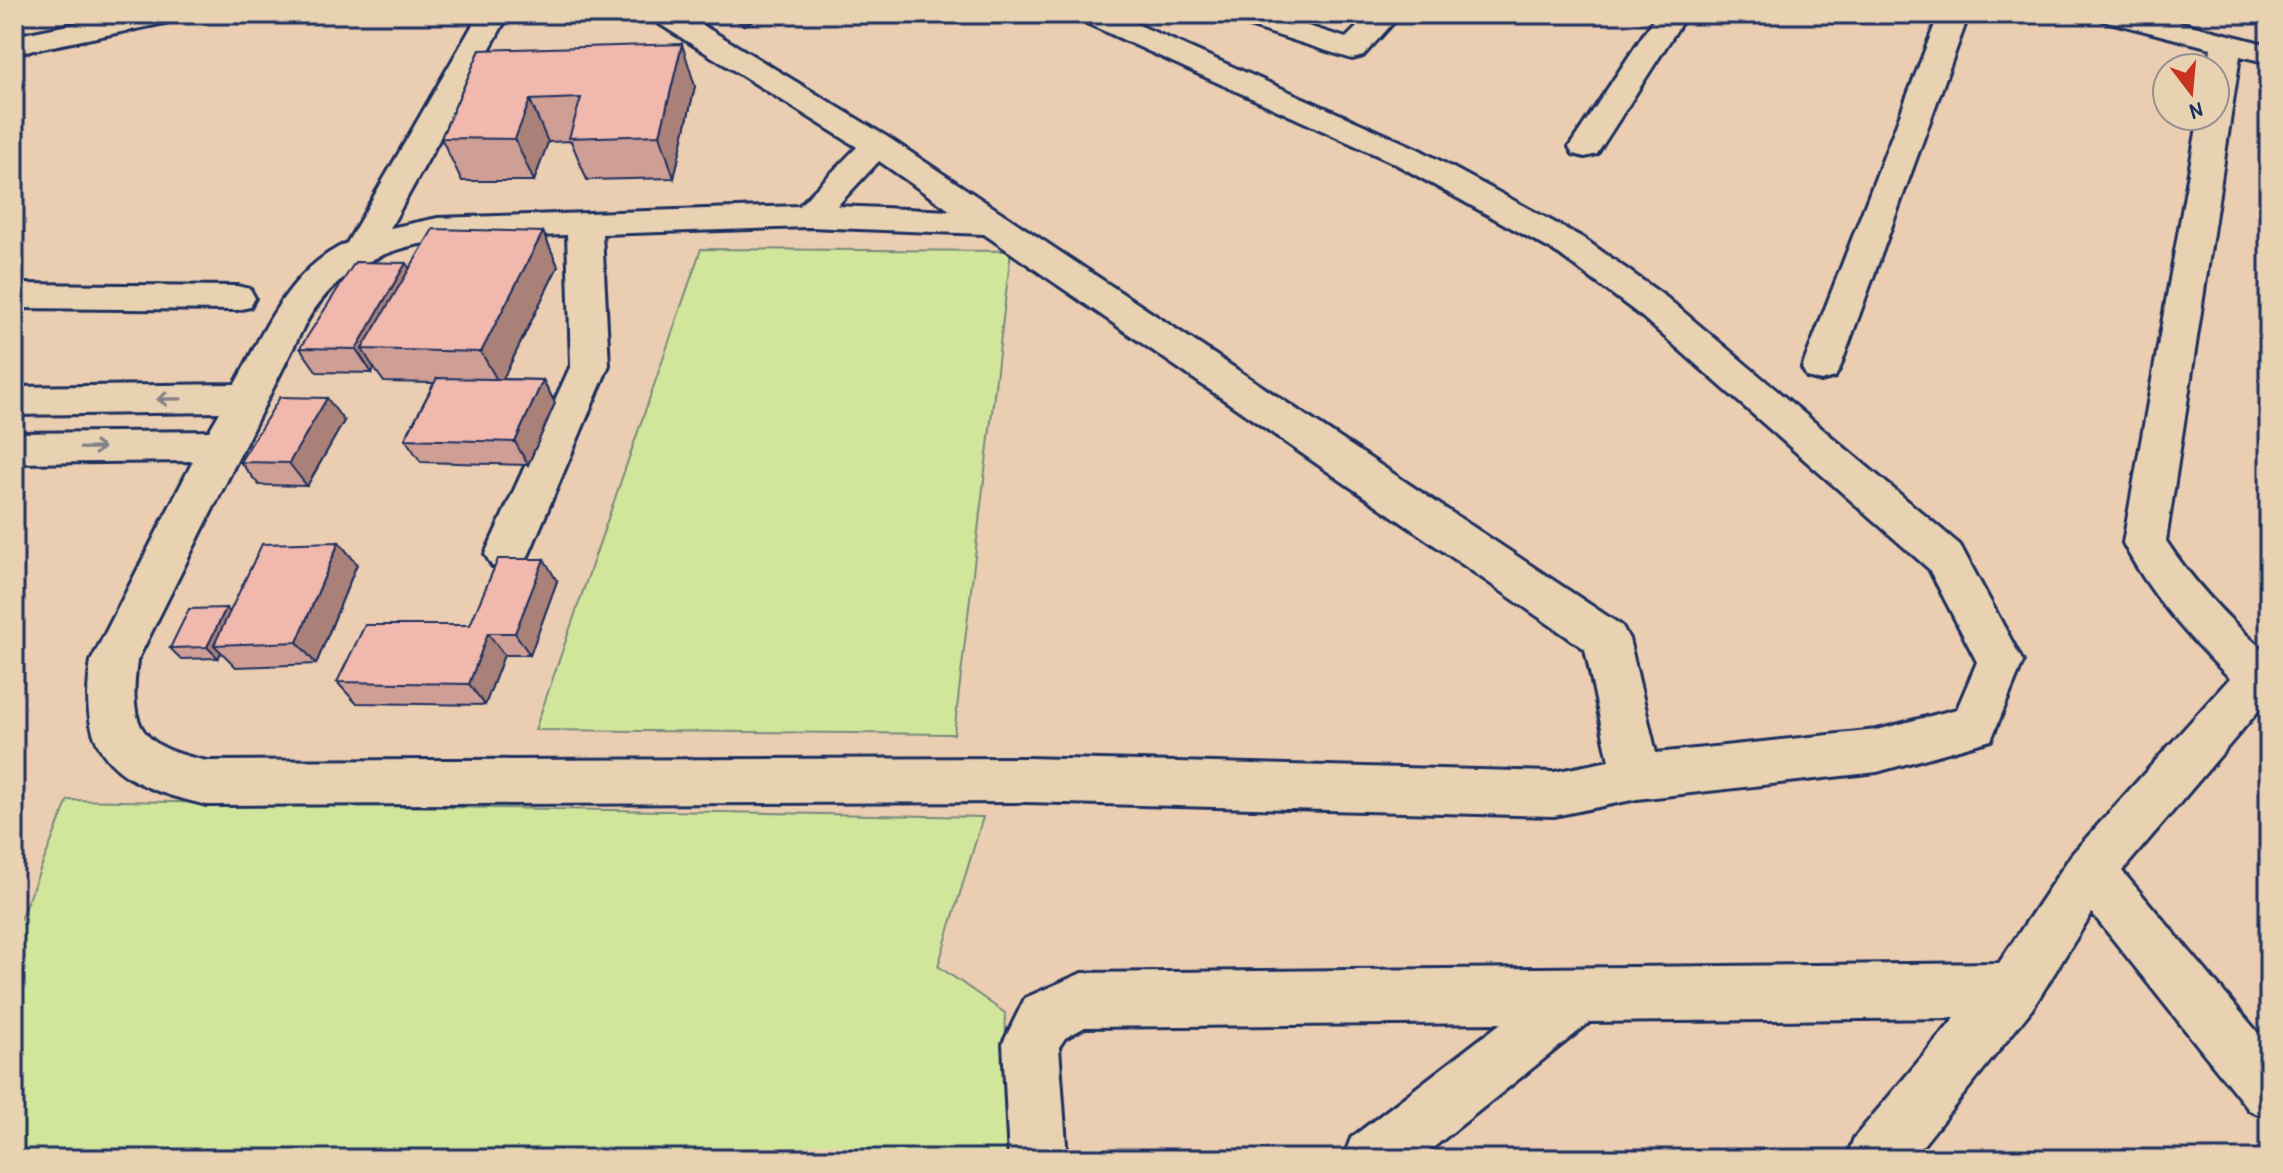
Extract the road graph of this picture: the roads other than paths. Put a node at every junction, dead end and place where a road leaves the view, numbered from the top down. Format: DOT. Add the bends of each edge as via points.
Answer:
graph roads {
  1 [pos="165,14"];
  2 [pos="494,14"];
  3 [pos="663,14"];
  4 [pos="1090,14"];
  5 [pos="1240,14"];
  6 [pos="1386,14"];
  7 [pos="1672,14"];
  8 [pos="1954,14"];
  9 [pos="2112,14"];
  10 [pos="2227,44"];
  11 [pos="14,45"];
  12 [pos="2226,52"];
  13 [pos="2269,54"];
  14 [pos="2212,132"];
  15 [pos="877,145"];
  16 [pos="1585,147"];
  17 [pos="808,216"];
  18 [pos="584,223"];
  19 [pos="991,223"];
  20 [pos="360,251"];
  21 [pos="14,296"];
  22 [pos="237,298"];
  23 [pos="1821,368"];
  24 [pos="247,398"];
  25 [pos="14,401"];
  26 [pos="222,446"];
  27 [pos="14,448"];
  28 [pos="507,554"];
  29 [pos="2266,676"];
  30 [pos="1637,777"];
  31 [pos="2090,871"];
  32 [pos="2013,990"];
  33 [pos="1579,996"];
  34 [pos="2269,1090"];
  35 [pos="1038,1159"];
  36 [pos="1372,1159"];
  37 [pos="1875,1159"];
  1 -- 11 [label="street"];
  2 -- 20 [label="street"];
  3 -- 15 [label="street"];
  4 -- 30 [label="street" via="1406,156 1571,246 1654,307 1945,557 2000,662 1974,725 1877,751"];
  5 -- 6 [label="street" via="1352,50"];
  7 -- 16 [label="street"];
  8 -- 23 [label="street"];
  9 -- 10 [label="street"];
  10 -- 12 [label="street"];
  10 -- 13 [label="street"];
  14 -- 29 [label="street" via="2144,543 2192,609"];
  15 -- 17 [label="street"];
  15 -- 19 [label="street"];
  17 -- 18 [label="street"];
  17 -- 19 [label="street"];
  18 -- 20 [label="street" via="438,229"];
  18 -- 28 [label="street" via="590,365"];
  19 -- 30 [label="street" via="1606,639"];
  20 -- 24 [label="street" via="317,279"];
  21 -- 22 [label="street"];
  24 -- 25 [label="street, one-way"];
  24 -- 26 [label="street"];
  27 -- 26 [label="street, one-way"];
  26 -- 30 [label="street" via="114,661 108,691 110,719 122,743 142,763 171,776 207,783 1026,780 1554,794"];
  29 -- 31 [label="street"];
  31 -- 32 [label="street"];
  31 -- 34 [label="street"];
  32 -- 33 [label="street"];
  32 -- 37 [label="street"];
  33 -- 35 [label="street" via="1082,1000 1045,1018 1031,1043"];
  33 -- 36 [label="street"];
}
